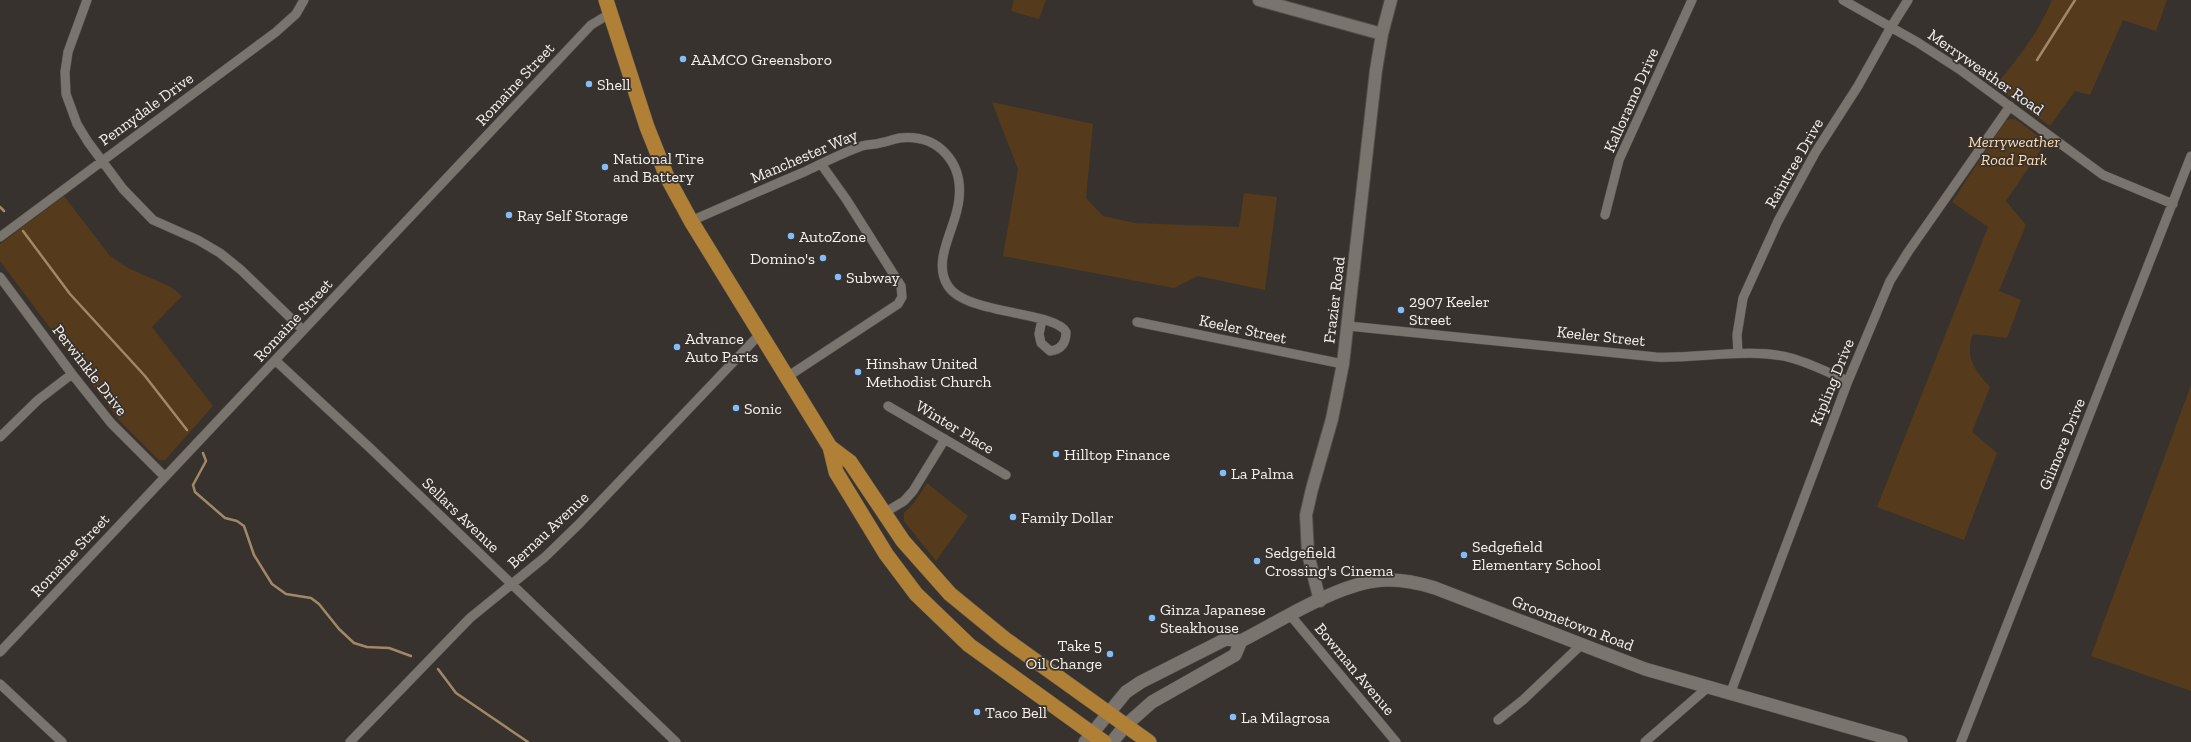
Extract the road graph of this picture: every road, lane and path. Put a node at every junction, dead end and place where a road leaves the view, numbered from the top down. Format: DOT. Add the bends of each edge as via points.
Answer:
graph roads {
  1 [pos="87,0"];
  2 [pos="304,0"];
  3 [pos="1259,0"];
  4 [pos="1391,0"];
  5 [pos="1692,0"];
  6 [pos="1843,0"];
  7 [pos="1908,0"];
  8 [pos="609,6"];
  9 [pos="1891,27"];
  10 [pos="1382,34"];
  11 [pos="2010,106"];
  12 [pos="2191,156"];
  13 [pos="102,160"];
  14 [pos="821,164"];
  15 [pos="2173,204"];
  16 [pos="1605,215"];
  17 [pos="691,221"];
  18 [pos="0,237"];
  19 [pos="0,277"];
  20 [pos="1042,320"];
  21 [pos="1137,322"];
  22 [pos="1348,326"];
  23 [pos="303,330"];
  24 [pos="760,334"];
  25 [pos="1738,353"];
  26 [pos="276,361"];
  27 [pos="1343,364"];
  28 [pos="72,374"];
  29 [pos="787,377"];
  30 [pos="1848,380"];
  31 [pos="888,406"];
  32 [pos="0,437"];
  33 [pos="946,439"];
  34 [pos="830,446"];
  35 [pos="164,476"];
  36 [pos="1006,476"];
  37 [pos="884,513"];
  38 [pos="510,585"];
  39 [pos="1320,601"];
  40 [pos="1291,616"];
  41 [pos="1241,641"];
  42 [pos="1581,645"];
  43 [pos="0,652"];
  44 [pos="0,684"];
  45 [pos="1707,688"];
  46 [pos="1730,694"];
  47 [pos="1108,712"];
  48 [pos="1498,720"];
  49 [pos="1126,725"];
  50 [pos="1088,738"];
  51 [pos="62,742"];
  52 [pos="350,742"];
  53 [pos="676,742"];
  54 [pos="1104,742"];
  55 [pos="1112,742"];
  56 [pos="1150,742"];
  57 [pos="1396,742"];
  58 [pos="1645,742"];
  59 [pos="1901,742"];
  60 [pos="1961,742"];
  1 -- 13 [label="street" via="68,52 65,72 66,94 77,124"];
  2 -- 13 [label="street, Pennydale Drive" via="296,14 276,32"];
  3 -- 10 [label="street"];
  4 -- 10 [label="street, Frazier Road"];
  5 -- 16 [label="street, Kalloramo Drive" via="1619,160"];
  6 -- 9 [label="street, Merryweather Road"];
  7 -- 9 [label="street, Raintree Drive"];
  8 -- 17 [label="main road" via="647,127 667,177"];
  8 -- 23 [label="street, Romaine Street"];
  9 -- 11 [label="street, Merryweather Road" via="1953,65"];
  9 -- 25 [label="street, Raintree Drive" via="1778,220 1743,298"];
  10 -- 22 [label="street, Frazier Road"];
  11 -- 15 [label="street, Merryweather Road" via="2103,175"];
  11 -- 30 [label="street, Kipling Drive" via="1890,281"];
  12 -- 15 [label="street, Gilmore Drive"];
  13 -- 18 [label="street, Pennydale Drive"];
  13 -- 23 [label="street" via="123,189 153,220 220,253"];
  14 -- 17 [label="street, Manchester Way"];
  14 -- 20 [label="street, Manchester Way" via="863,146 900,138 933,143 943,150 955,164 960,184 956,217 942,260 942,274 948,287 959,298 972,303"];
  14 -- 29 [label="street" via="901,286 902,297 898,304"];
  15 -- 60 [label="street, Gilmore Drive"];
  17 -- 24 [label="main road"];
  19 -- 28 [label="street, Perwinkle Drive"];
  21 -- 27 [label="street, Keeler Street"];
  22 -- 25 [label="street, Keeler Street" via="1656,357 1684,358"];
  22 -- 27 [label="street, Frazier Road"];
  23 -- 26 [label="street, Romaine Street"];
  24 -- 29 [label="main road"];
  24 -- 38 [label="street, Bernau Avenue" via="579,524 545,557"];
  25 -- 30 [label="street, Keeler Street" via="1790,358"];
  26 -- 35 [label="street, Romaine Street"];
  26 -- 38 [label="street, Sellars Avenue" via="370,448"];
  27 -- 39 [label="street, Frazier Road" via="1332,419 1312,489 1305,530 1308,554"];
  28 -- 32 [label="street" via="38,400"];
  28 -- 35 [label="street, Perwinkle Drive" via="111,423"];
  29 -- 34 [label="main road"];
  30 -- 46 [label="street, Kipling Drive"];
  31 -- 33 [label="street, Winter Place"];
  33 -- 36 [label="street, Winter Place"];
  33 -- 37 [label="street" via="914,491 904,501"];
  34 -- 37 [label="main road" via="850,462"];
  34 -- 50 [label="main road" via="836,472 886,554 916,594 969,645"];
  35 -- 43 [label="street, Romaine Street"];
  37 -- 47 [label="main road" via="918,560 967,610"];
  38 -- 52 [label="street, Bernau Avenue" via="490,600 435,652"];
  38 -- 53 [label="street, Sellars Avenue"];
  39 -- 40 [label="main road, Groometown Road"];
  39 -- 42 [label="main road, Groometown Road" via="1362,583 1388,580 1412,582 1435,588"];
  40 -- 41 [label="main road, Groometown Road"];
  40 -- 57 [label="street, Bowman Avenue"];
  41 -- 47 [label="main road, Groometown Road" via="1226,639 1141,682 1123,695"];
  41 -- 49 [label="main road" via="1235,655 1152,702"];
  42 -- 45 [label="main road, Groometown Road" via="1645,669"];
  42 -- 48 [label="street"];
  44 -- 51 [label="street"];
  45 -- 46 [label="main road, Groometown Road"];
  45 -- 58 [label="street"];
  46 -- 59 [label="main road, Groometown Road"];
  47 -- 49 [label="main road"];
  47 -- 50 [label="main road, Groometown Road"];
  49 -- 55 [label="main road"];
  49 -- 56 [label="main road"];
  50 -- 54 [label="main road"];
}
